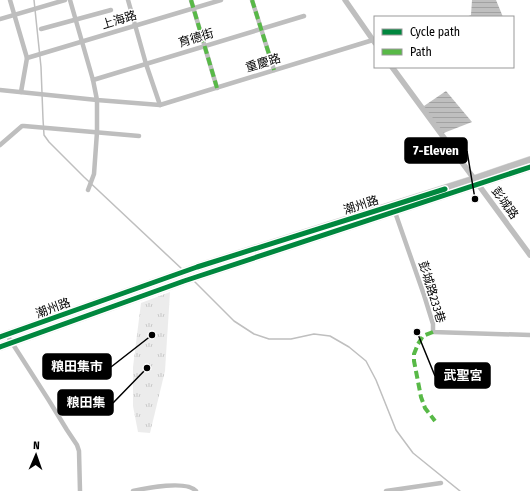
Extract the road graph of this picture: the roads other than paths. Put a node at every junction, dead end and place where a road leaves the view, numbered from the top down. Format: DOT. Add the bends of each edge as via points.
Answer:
graph roads {
  1 [pos="10,0"];
  2 [pos="65,0"];
  3 [pos="70,0"];
  4 [pos="128,0"];
  5 [pos="191,0"];
  6 [pos="221,0"];
  7 [pos="252,0"];
  8 [pos="345,0"];
  9 [pos="194,8"];
  10 [pos="111,10"];
  11 [pos="15,15"];
  12 [pos="304,16"];
  13 [pos="0,19"];
  14 [pos="75,20"];
  15 [pos="135,26"];
  16 [pos="41,29"];
  17 [pos="260,29"];
  18 [pos="374,41"];
  19 [pos="82,42"];
  20 [pos="204,46"];
  21 [pos="27,58"];
  22 [pos="146,64"];
  23 [pos="393,68"];
  24 [pos="274,70"];
  25 [pos="93,80"];
  26 [pos="217,88"];
  27 [pos="0,90"];
  28 [pos="21,92"];
  29 [pos="97,100"];
  30 [pos="160,105"];
  31 [pos="97,132"];
  32 [pos="139,136"];
  33 [pos="0,146"];
  34 [pos="530,160"];
  35 [pos="530,167"];
  36 [pos="476,182"];
  37 [pos="88,188"];
  38 [pos="395,212"];
  39 [pos="530,255"];
  40 [pos="530,335"];
  41 [pos="3,336"];
  42 [pos="12,343"];
  43 [pos="0,347"];
  44 [pos="441,483"];
  45 [pos="80,491"];
  46 [pos="133,491"];
  47 [pos="196,491"];
  48 [pos="386,491"];
  1 -- 11 [label="street"];
  2 -- 11 [label="street"];
  3 -- 14 [label="street"];
  4 -- 15 [label="street"];
  5 -- 9 [label="street"];
  6 -- 9 [label="street, 上海路"];
  7 -- 17 [label="street"];
  8 -- 18 [label="street"];
  9 -- 15 [label="street, 上海路"];
  9 -- 20 [label="street"];
  10 -- 14 [label="street"];
  11 -- 13 [label="street"];
  11 -- 21 [label="street"];
  12 -- 17 [label="street, 育德街"];
  14 -- 16 [label="street"];
  14 -- 19 [label="street"];
  15 -- 19 [label="street, 上海路"];
  15 -- 22 [label="street"];
  17 -- 20 [label="street, 育德街"];
  17 -- 24 [label="street"];
  18 -- 24 [label="street, 重慶路"];
  19 -- 21 [label="street, 上海路"];
  19 -- 25 [label="street"];
  20 -- 22 [label="street, 育德街"];
  20 -- 26 [label="street"];
  21 -- 28 [label="street"];
  22 -- 25 [label="street, 育德街"];
  22 -- 30 [label="street"];
  23 -- 36 [label="street, 彭城路"];
  24 -- 26 [label="street, 重慶路"];
  25 -- 29 [label="street"];
  26 -- 30 [label="street, 重慶路"];
  27 -- 28 [label="street"];
  28 -- 29 [label="street"];
  29 -- 30 [label="street"];
  29 -- 31 [label="street"];
  31 -- 32 [label="street"];
  31 -- 33 [label="street" via="22,126"];
  31 -- 37 [label="street" via="93,176"];
  34 -- 36 [label="main road, 潮州路"];
  35 -- 36 [label="main road, 潮州路"];
  36 -- 38 [label="main road, 潮州路"];
  36 -- 39 [label="street, 彭城路"];
  36 -- 41 [label="main road, 潮州路" via="197,267"];
  38 -- 40 [label="street, 彭城路233巷" via="424,295 433,332"];
  38 -- 42 [label="main road, 潮州路" via="204,274"];
  41 -- 42 [label="street"];
  42 -- 43 [label="main road, 潮州路"];
  42 -- 45 [label="street" via="80,451"];
  44 -- 48 [label="street"];
  46 -- 47 [label="street" via="184,485"];
}
